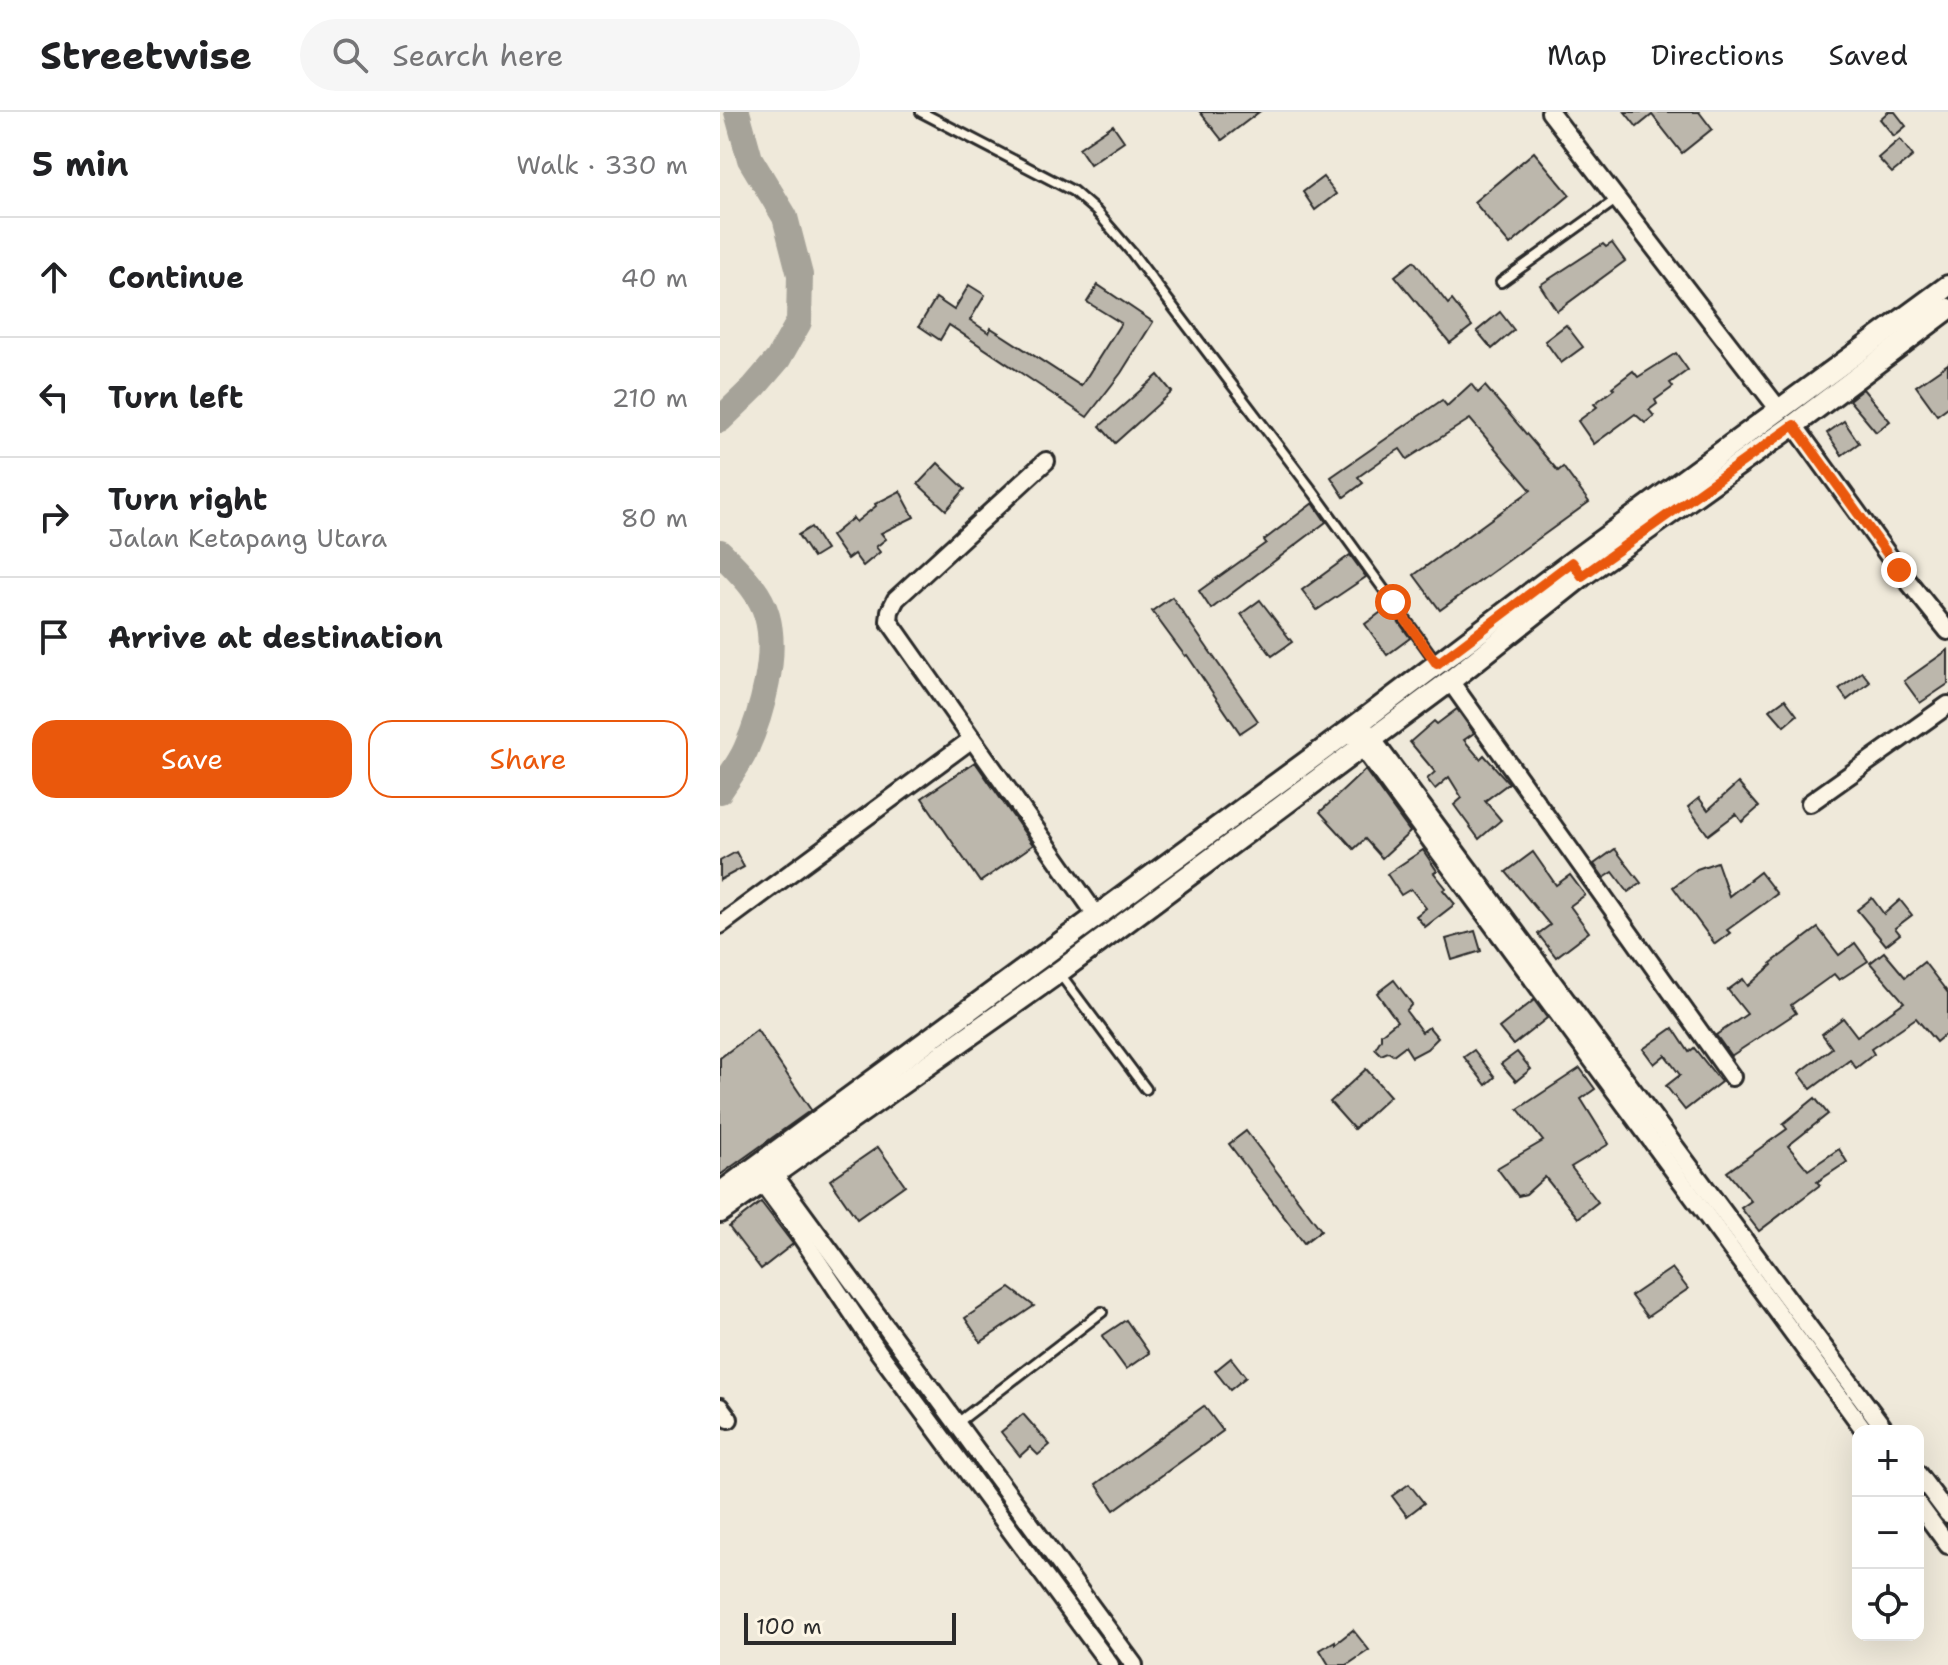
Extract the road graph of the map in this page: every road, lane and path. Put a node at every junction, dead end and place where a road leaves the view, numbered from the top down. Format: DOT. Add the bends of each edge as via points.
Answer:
graph roads {
  1 [pos="921,112"];
  2 [pos="1550,112"];
  3 [pos="1618,198"];
  4 [pos="1501,282"];
  5 [pos="1948,286"];
  6 [pos="1948,309"];
  7 [pos="1787,418"];
  8 [pos="1046,461"];
  9 [pos="1577,569"];
  10 [pos="1948,631"];
  11 [pos="1437,664"];
  12 [pos="1450,681"];
  13 [pos="1948,705"];
  14 [pos="1361,735"];
  15 [pos="972,739"];
  16 [pos="1810,803"];
  17 [pos="1097,916"];
  18 [pos="720,925"];
  19 [pos="1059,972"];
  20 [pos="1732,1077"];
  21 [pos="1146,1089"];
  22 [pos="1671,1154"];
  23 [pos="763,1171"];
  24 [pos="720,1193"];
  25 [pos="720,1212"];
  26 [pos="1102,1312"];
  27 [pos="956,1424"];
  28 [pos="1861,1425"];
  29 [pos="1881,1425"];
  30 [pos="1924,1482"];
  31 [pos="1924,1512"];
  32 [pos="1948,1514"];
  33 [pos="1948,1545"];
  34 [pos="1110,1665"];
  35 [pos="1134,1665"];
  1 -- 11 [label="lane" via="1073,191 1106,221"];
  2 -- 3 [label="street"];
  3 -- 4 [label="lane"];
  3 -- 7 [label="street"];
  5 -- 7 [label="street"];
  6 -- 7 [label="street"];
  7 -- 9 [label="street"];
  7 -- 10 [label="street"];
  8 -- 15 [label="street" via="908,587 890,611 889,621"];
  9 -- 11 [label="street"];
  9 -- 12 [label="street"];
  11 -- 14 [label="street"];
  12 -- 14 [label="street"];
  12 -- 20 [label="street"];
  13 -- 16 [label="street"];
  14 -- 17 [label="street"];
  14 -- 19 [label="street"];
  14 -- 22 [label="street"];
  15 -- 17 [label="street"];
  15 -- 18 [label="street"];
  17 -- 23 [label="street"];
  19 -- 21 [label="lane"];
  19 -- 23 [label="street"];
  22 -- 28 [label="street"];
  22 -- 29 [label="street"];
  23 -- 24 [label="street"];
  23 -- 25 [label="street"];
  23 -- 27 [label="street"];
  23 -- 34 [label="street" via="878,1351"];
  26 -- 27 [label="lane"];
  27 -- 35 [label="street"];
  30 -- 32 [label="street"];
  31 -- 33 [label="street"];
}
